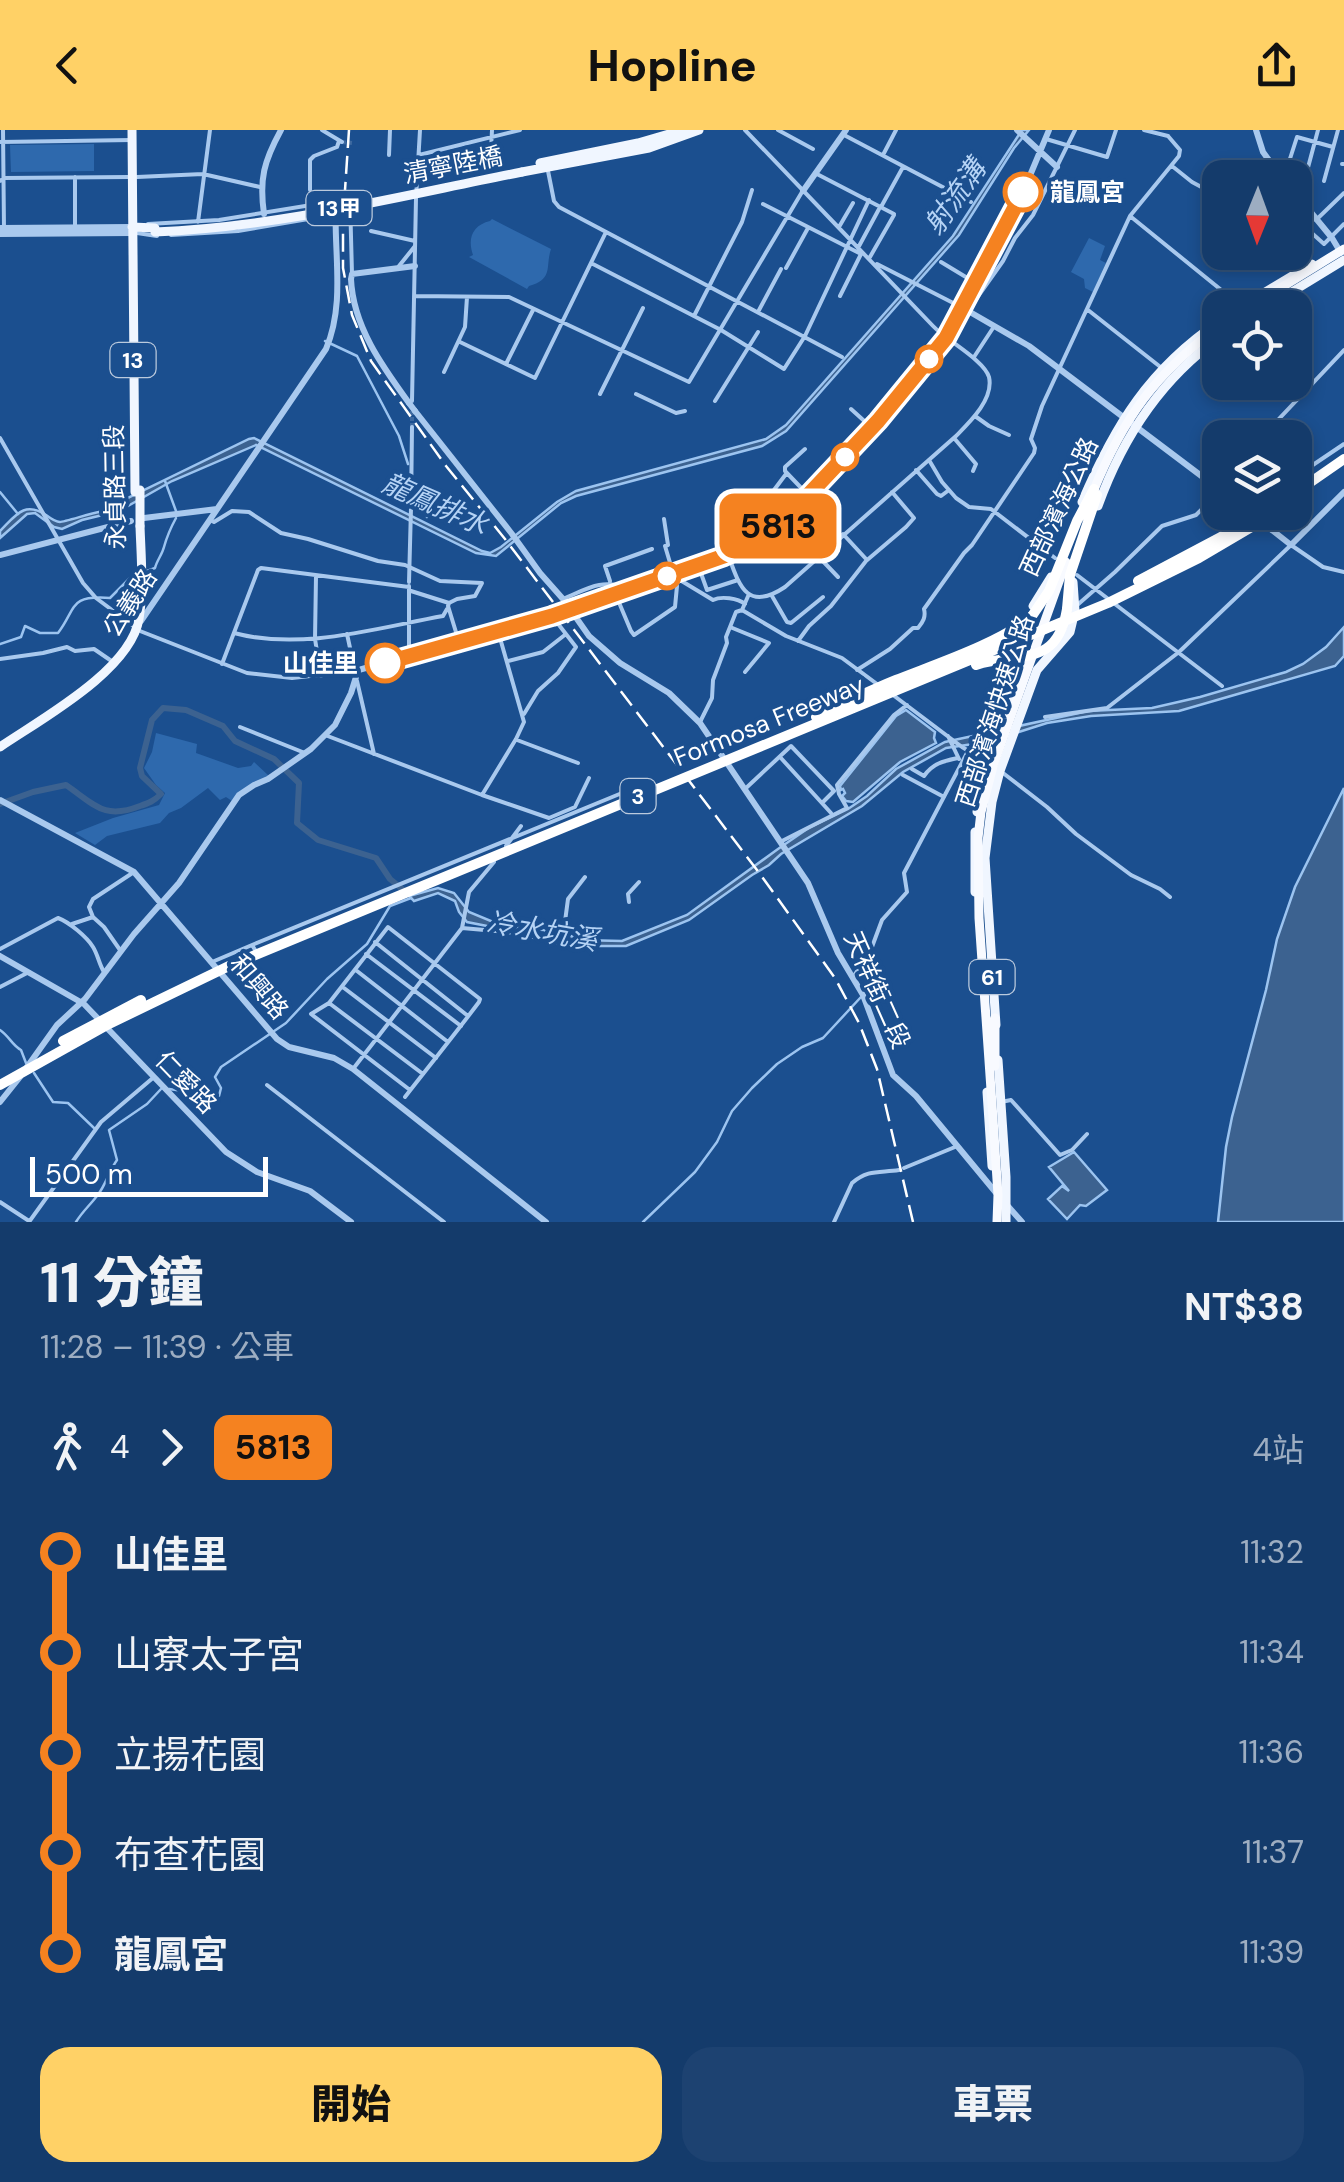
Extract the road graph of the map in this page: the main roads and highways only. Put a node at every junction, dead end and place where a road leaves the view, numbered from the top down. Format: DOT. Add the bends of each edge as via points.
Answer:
graph roads {
  1 [pos="683,130"];
  2 [pos="698,130"];
  3 [pos="133,133"];
  4 [pos="547,165"];
  5 [pos="134,230"];
  6 [pos="1343,253"];
  7 [pos="1274,290"];
  8 [pos="1289,290"];
  9 [pos="1292,290"];
  10 [pos="1202,335"];
  11 [pos="1202,339"];
  12 [pos="1202,344"];
  13 [pos="1130,421"];
  14 [pos="1344,459"];
  15 [pos="1344,468"];
  16 [pos="1312,481"];
  17 [pos="1312,490"];
  18 [pos="1097,493"];
  19 [pos="1230,530"];
  20 [pos="1246,530"];
  21 [pos="1071,608"];
  22 [pos="132,625"];
  23 [pos="857,707"];
  24 [pos="1011,723"];
  25 [pos="786,732"];
  26 [pos="0,744"];
  27 [pos="995,767"];
  28 [pos="984,985"];
  29 [pos="996,1018"];
  30 [pos="984,1042"];
  31 [pos="995,1066"];
  32 [pos="0,1081"];
  33 [pos="1000,1198"];
  34 [pos="1000,1222"];
  1 -- 4 [label="main road, 13甲"];
  2 -- 4 [label="main road, 13甲" via="650,148"];
  3 -- 5 [label="main road, 13"];
  4 -- 5 [label="main road, 清寧陸橋 / 13甲, bridge" via="273,217"];
  5 -- 22 [label="main road, 永貞路三段 / 13, bridge" via="141,590"];
  6 -- 7 [label="highway"];
  6 -- 8 [label="highway"];
  6 -- 9 [label="main road"];
  10 -- 13 [label="main road, 西部濱海公路 / 61" via="1163,369"];
  11 -- 13 [label="highway, 西部濱海快速公路 / 61" via="1153,386"];
  12 -- 13 [label="highway, 西部濱海快速公路 / 61"];
  13 -- 18 [label="highway, 西部濱海快速公路 / 61"];
  13 -- 24 [label="main road, 西部濱海公路 / 61" via="1086,493 1027,616"];
  14 -- 16 [label="highway"];
  15 -- 17 [label="highway"];
  18 -- 21 [label="main road, 西部濱海公路 / 61" via="1075,567"];
  18 -- 21 [label="highway" via="1070,575"];
  18 -- 24 [label="highway, 西部濱海快速公路 / 61"];
  18 -- 25 [label="highway, bridge" via="1076,521 1032,616"];
  19 -- 25 [label="highway, Formosa Freeway / 3, bridge" via="1111,594"];
  20 -- 23 [label="highway, Formosa Freeway / 3, bridge" via="1124,595"];
  21 -- 23 [label="highway, bridge" via="1056,639 1035,655 985,662"];
  21 -- 24 [label="main road, 西部濱海公路 / 61" via="1070,632 1042,662"];
  22 -- 26 [label="main road, 公義路 / 13" via="79,695"];
  23 -- 32 [label="highway, Formosa Freeway / 3, bridge" via="231,964"];
  24 -- 27 [label="highway, 西部濱海快速公路 / 61"];
  25 -- 32 [label="highway, Formosa Freeway / 3, bridge" via="229,959 90,1025"];
  27 -- 28 [label="highway, 西部濱海快速公路 / 61" via="978,838"];
  27 -- 29 [label="main road, 61" via="986,858"];
  27 -- 30 [label="main road, 61" via="980,798 974,842"];
  27 -- 31 [label="highway, 西部濱海快速公路 / 61" via="982,839"];
  28 -- 30 [label="highway"];
  28 -- 33 [label="highway, 西部濱海快速公路 / 61"];
  29 -- 31 [label="highway"];
  29 -- 33 [label="main road, 61"];
  30 -- 33 [label="main road, 61"];
  31 -- 33 [label="highway, 西部濱海快速公路 / 61"];
  33 -- 34 [label="highway, 西部濱海快速公路 / 61"];
}
